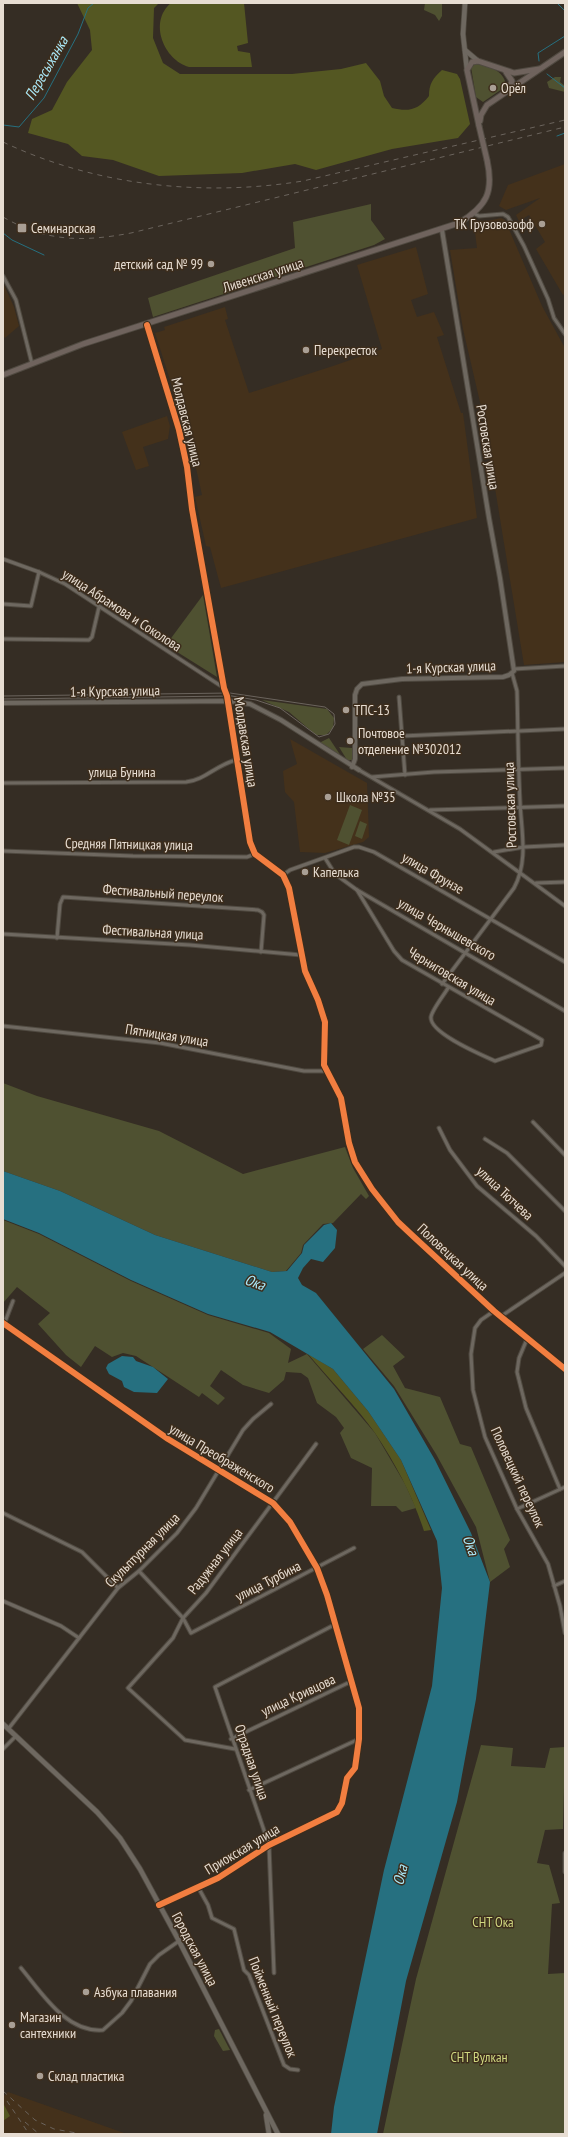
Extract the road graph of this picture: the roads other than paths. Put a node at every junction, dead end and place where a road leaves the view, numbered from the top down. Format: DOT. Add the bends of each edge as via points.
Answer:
graph roads {
  1 [pos="465,3"];
  2 [pos="464,49"];
  3 [pos="565,52"];
  4 [pos="478,61"];
  5 [pos="539,69"];
  6 [pos="467,70"];
  7 [pos="505,72"];
  8 [pos="507,92"];
  9 [pos="474,103"];
  10 [pos="487,105"];
  11 [pos="479,126"];
  12 [pos="473,213"];
  13 [pos="442,230"];
  14 [pos="3,276"];
  15 [pos="147,325"];
  16 [pos="565,334"];
  17 [pos="32,364"];
  18 [pos="3,376"];
  19 [pos="3,559"];
  20 [pos="39,572"];
  21 [pos="3,604"];
  22 [pos="99,607"];
  23 [pos="3,639"];
  24 [pos="565,666"];
  25 [pos="513,671"];
  26 [pos="224,688"];
  27 [pos="399,697"];
  28 [pos="228,700"];
  29 [pos="3,703"];
  30 [pos="565,729"];
  31 [pos="518,731"];
  32 [pos="402,736"];
  33 [pos="236,760"];
  34 [pos="352,766"];
  35 [pos="565,768"];
  36 [pos="359,770"];
  37 [pos="519,770"];
  38 [pos="405,775"];
  39 [pos="372,777"];
  40 [pos="3,783"];
  41 [pos="565,806"];
  42 [pos="520,809"];
  43 [pos="428,810"];
  44 [pos="565,845"];
  45 [pos="524,847"];
  46 [pos="3,852"];
  47 [pos="494,852"];
  48 [pos="255,854"];
  49 [pos="325,858"];
  50 [pos="520,872"];
  51 [pos="283,875"];
  52 [pos="565,882"];
  53 [pos="536,883"];
  54 [pos="357,890"];
  55 [pos="565,906"];
  56 [pos="490,919"];
  57 [pos="3,934"];
  58 [pos="57,938"];
  59 [pos="261,952"];
  60 [pos="465,952"];
  61 [pos="301,955"];
  62 [pos="565,962"];
  63 [pos="442,984"];
  64 [pos="448,988"];
  65 [pos="565,1011"];
  66 [pos="3,1026"];
  67 [pos="327,1071"];
  68 [pos="533,1122"];
  69 [pos="439,1128"];
  70 [pos="485,1139"];
  71 [pos="565,1155"];
  72 [pos="565,1212"];
  73 [pos="565,1266"];
  74 [pos="565,1273"];
  75 [pos="13,1301"];
  76 [pos="494,1311"];
  77 [pos="500,1317"];
  78 [pos="4,1325"];
  79 [pos="527,1339"];
  80 [pos="565,1369"];
  81 [pos="271,1404"];
  82 [pos="316,1444"];
  83 [pos="219,1472"];
  84 [pos="565,1487"];
  85 [pos="560,1489"];
  86 [pos="273,1503"];
  87 [pos="517,1509"];
  88 [pos="3,1513"];
  89 [pos="354,1548"];
  90 [pos="317,1568"];
  91 [pos="138,1571"];
  92 [pos="565,1581"];
  93 [pos="554,1586"];
  94 [pos="118,1588"];
  95 [pos="3,1601"];
  96 [pos="183,1618"];
  97 [pos="334,1625"];
  98 [pos="565,1633"];
  99 [pos="80,1638"];
  100 [pos="352,1681"];
  101 [pos="3,1724"];
  102 [pos="9,1728"];
  103 [pos="16,1735"];
  104 [pos="231,1739"];
  105 [pos="359,1739"];
  106 [pos="3,1749"];
  107 [pos="235,1749"];
  108 [pos="250,1790"];
  109 [pos="337,1812"];
  110 [pos="269,1845"];
  111 [pos="565,1853"];
  112 [pos="565,1872"];
  113 [pos="198,1888"];
  114 [pos="159,1905"];
  115 [pos="179,1941"];
  116 [pos="21,1968"];
  117 [pos="274,1973"];
  118 [pos="298,2070"];
  119 [pos="264,2109"];
  120 [pos="269,2134"];
  121 [pos="278,2134"];
  1 -- 2 [label="main road"];
  2 -- 4 [label="main road"];
  2 -- 6 [label="main road"];
  3 -- 5 [label="main road"];
  4 -- 6 [label="main road" via="472,62"];
  4 -- 7 [label="main road"];
  5 -- 7 [label="main road" via="522,73"];
  5 -- 8 [label="main road"];
  6 -- 9 [label="main road"];
  7 -- 8 [label="main road" via="512,81"];
  8 -- 10 [label="main road"];
  9 -- 10 [label="main road" via="480,106"];
  9 -- 11 [label="main road, Ливенская улица"];
  10 -- 11 [label="main road" via="481,115"];
  11 -- 12 [label="main road, Ливенская улица, bridge" via="490,172 485,202"];
  12 -- 13 [label="main road, Ливенская улица" via="459,223"];
  12 -- 16 [label="street" via="479,216 503,214 508,217 524,246 554,318"];
  13 -- 15 [label="main road, Ливенская улица"];
  13 -- 25 [label="street, Ростовская улица"];
  14 -- 17 [label="street" via="16,300"];
  15 -- 17 [label="main road, Ливенская улица" via="84,344"];
  15 -- 26 [label="street, Молдавская улица" via="179,430 187,467 192,509"];
  17 -- 18 [label="main road, Ливенская улица"];
  19 -- 20 [label="street, улица Абрамова и Соколова"];
  20 -- 21 [label="street" via="31,606"];
  20 -- 22 [label="street, улица Абрамова и Соколова" via="65,584"];
  22 -- 23 [label="street" via="92,637 89,640"];
  22 -- 26 [label="street, улица Абрамова и Соколова"];
  24 -- 25 [label="street, 1-я Курская улица"];
  25 -- 31 [label="street, Ростовская улица" via="517,690"];
  25 -- 34 [label="street, 1-я Курская улица" via="503,677 365,682 355,695 355,760"];
  26 -- 28 [label="street, Молдавская улица"];
  27 -- 32 [label="street"];
  28 -- 29 [label="street, 1-я Курская улица"];
  28 -- 33 [label="street, Молдавская улица"];
  28 -- 34 [label="street" via="250,704 275,717"];
  30 -- 31 [label="street"];
  31 -- 32 [label="street"];
  31 -- 37 [label="street, Ростовская улица"];
  32 -- 38 [label="street"];
  33 -- 40 [label="street, улица Бунина" via="224,763 191,782"];
  33 -- 48 [label="street, Молдавская улица" via="250,842"];
  34 -- 36 [label="street"];
  35 -- 37 [label="street"];
  36 -- 39 [label="street"];
  37 -- 38 [label="street"];
  37 -- 42 [label="street, Ростовская улица"];
  38 -- 39 [label="street"];
  39 -- 43 [label="street"];
  41 -- 42 [label="street"];
  42 -- 43 [label="street"];
  42 -- 45 [label="street, Ростовская улица"];
  43 -- 47 [label="street"];
  44 -- 45 [label="street"];
  45 -- 47 [label="street"];
  45 -- 50 [label="street, Ростовская улица"];
  46 -- 48 [label="street, Средняя Пятницкая улица" via="247,857"];
  47 -- 50 [label="street"];
  48 -- 51 [label="street"];
  49 -- 51 [label="street, улица Фрунзе" via="290,870"];
  49 -- 54 [label="street, улица Чернышевского" via="335,874"];
  49 -- 56 [label="street, улица Фрунзе" via="354,847 374,852"];
  50 -- 53 [label="street"];
  50 -- 56 [label="street, Ростовская улица" via="514,888"];
  51 -- 61 [label="street" via="289,888"];
  52 -- 53 [label="street"];
  53 -- 55 [label="street"];
  54 -- 60 [label="street, улица Чернышевского"];
  54 -- 63 [label="street, Черниговская улица" via="402,960"];
  56 -- 60 [label="street, Ростовская улица"];
  56 -- 62 [label="street, улица Фрунзе"];
  57 -- 58 [label="street, Фестивальная улица"];
  58 -- 59 [label="street, Фестивальная улица" via="190,945"];
  58 -- 59 [label="street, Фестивальный переулок" via="63,897 262,912 264,915"];
  59 -- 61 [label="street, Фестивальная улица"];
  60 -- 63 [label="street, Ростовская улица"];
  60 -- 65 [label="street, улица Чернышевского"];
  61 -- 67 [label="street" via="325,1022 323,1058"];
  63 -- 64 [label="street, Черниговская улица"];
  64 -- 64 [label="street, Черниговская улица" via="542,1040 541,1045 495,1061 433,1027 431,1016"];
  66 -- 67 [label="street, Пятницкая улица" via="160,1043 304,1071"];
  67 -- 76 [label="street, Половецкая улица" via="341,1098 349,1143 355,1162 363,1175 398,1222"];
  68 -- 71 [label="street"];
  69 -- 73 [label="street, улица Тютчева" via="450,1150 477,1186 536,1236"];
  70 -- 72 [label="street" via="507,1153"];
  74 -- 77 [label="street"];
  75 -- 78 [label="street"];
  76 -- 77 [label="street, Половецкая улица"];
  76 -- 87 [label="street, Половецкий переулок" via="481,1320 476,1328 471,1354 473,1390 485,1437"];
  77 -- 79 [label="street, Половецкая улица"];
  78 -- 83 [label="street, улица Преображенского"];
  79 -- 80 [label="street, Половецкая улица"];
  79 -- 85 [label="street" via="519,1358 517,1372 526,1408"];
  81 -- 83 [label="street, Скульптурная улица" via="243,1430"];
  82 -- 86 [label="street, Радужная улица"];
  83 -- 86 [label="street, улица Преображенского"];
  83 -- 91 [label="street, Скульптурная улица" via="177,1533"];
  84 -- 85 [label="street"];
  85 -- 87 [label="street"];
  86 -- 90 [label="street, улица Преображенского" via="290,1522"];
  86 -- 96 [label="street, Радужная улица" via="206,1593"];
  87 -- 93 [label="street, Половецкий переулок" via="548,1564"];
  88 -- 94 [label="street" via="82,1552"];
  89 -- 90 [label="street, улица Турбина"];
  90 -- 96 [label="street, улица Турбина" via="191,1633"];
  90 -- 97 [label="street, улица Преображенского"];
  91 -- 94 [label="street, Скульптурная улица"];
  91 -- 96 [label="street"];
  92 -- 93 [label="street"];
  93 -- 98 [label="street, Половецкий переулок"];
  94 -- 99 [label="street, Скульптурная улица"];
  95 -- 99 [label="street" via="61,1626"];
  96 -- 107 [label="street, Радужная улица" via="173,1638 128,1688 186,1740"];
  97 -- 100 [label="street, улица Преображенского"];
  97 -- 104 [label="street, Отрадная улица" via="214,1687"];
  99 -- 102 [label="street, Скульптурная улица"];
  100 -- 104 [label="street, улица Кривцова"];
  100 -- 105 [label="street, улица Преображенского" via="359,1708"];
  101 -- 102 [label="main road, Городская улица"];
  102 -- 103 [label="main road, Городская улица"];
  103 -- 106 [label="street"];
  103 -- 114 [label="main road, Городская улица" via="97,1812 120,1838"];
  104 -- 107 [label="street, Отрадная улица"];
  105 -- 108 [label="street"];
  105 -- 109 [label="street, улица Преображенского" via="355,1768 347,1778 342,1803"];
  107 -- 108 [label="street, Отрадная улица"];
  108 -- 110 [label="street, Отрадная улица"];
  109 -- 110 [label="street, Приокская улица"];
  110 -- 113 [label="street, Приокская улица"];
  110 -- 117 [label="street, Отрадная улица"];
  111 -- 112 [label="street"];
  113 -- 114 [label="street, Приокская улица"];
  113 -- 118 [label="street, Пойменный переулок" via="212,1918 234,1929 244,1970 249,1975 284,2065"];
  114 -- 115 [label="main road, Городская улица"];
  115 -- 116 [label="street" via="150,1964 122,2013 103,2030 87,2029 70,2021"];
  115 -- 119 [label="main road, Городская улица"];
  119 -- 120 [label="main road"];
  119 -- 121 [label="main road, Городская улица"];
}
